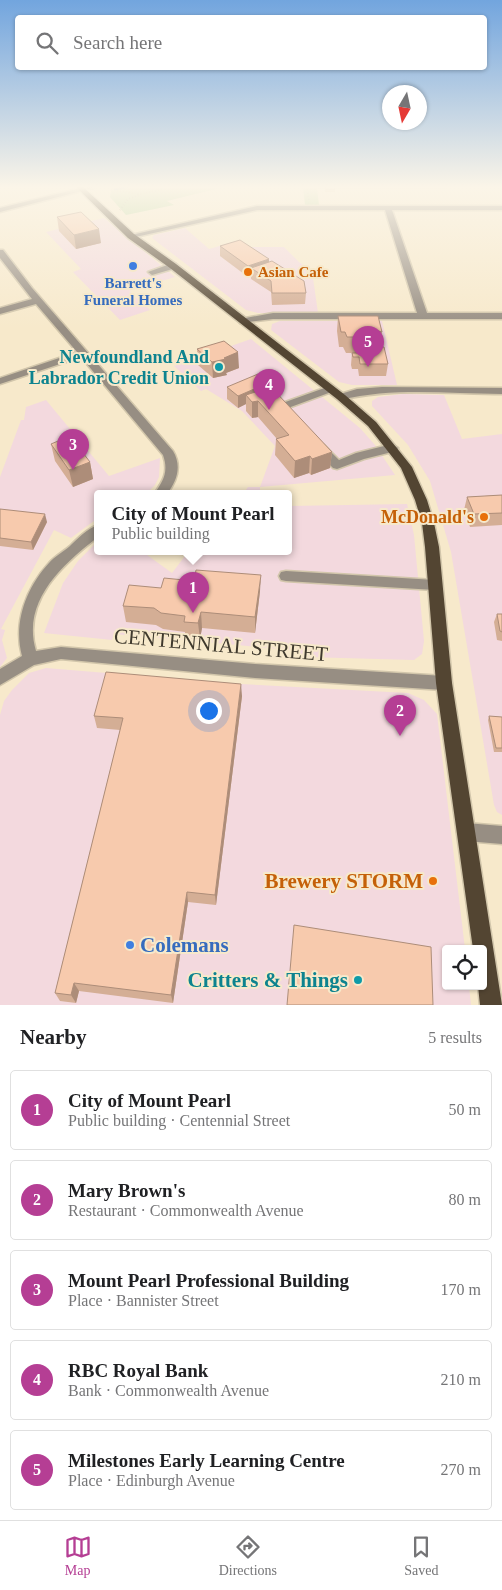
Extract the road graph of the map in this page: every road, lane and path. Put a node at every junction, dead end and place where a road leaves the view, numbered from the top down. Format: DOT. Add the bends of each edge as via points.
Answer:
graph roads {
  1 [pos="141,234"];
  2 [pos="396,234"];
  3 [pos="132,236"];
  4 [pos="0,252"];
  5 [pos="174,266"];
  6 [pos="152,272"];
  7 [pos="38,300"];
  8 [pos="0,311"];
  9 [pos="423,316"];
  10 [pos="502,316"];
  11 [pos="242,321"];
  12 [pos="84,354"];
  13 [pos="0,381"];
  14 [pos="330,389"];
  15 [pos="502,391"];
  16 [pos="341,397"];
  17 [pos="293,419"];
  18 [pos="311,439"];
  19 [pos="392,448"];
  20 [pos="163,490"];
  21 [pos="94,533"];
  22 [pos="286,576"];
  23 [pos="435,585"];
  24 [pos="30,658"];
  25 [pos="0,678"];
  26 [pos="444,683"];
  27 [pos="466,832"];
  28 [pos="502,835"];
  29 [pos="482,945"];
  30 [pos="487,978"];
  31 [pos="491,1005"];
  1 -- 3 [label="street"];
  2 -- 9 [label="street"];
  3 -- 5 [label="main road"];
  4 -- 7 [label="street"];
  5 -- 6 [label="street"];
  5 -- 11 [label="main road"];
  7 -- 8 [label="street"];
  7 -- 12 [label="street"];
  9 -- 10 [label="street"];
  9 -- 11 [label="street" via="273,316"];
  11 -- 14 [label="main road"];
  12 -- 13 [label="street"];
  12 -- 20 [label="street" via="169,454 171,474"];
  14 -- 16 [label="main road"];
  14 -- 17 [label="street" via="281,407"];
  15 -- 16 [label="street" via="373,391"];
  16 -- 19 [label="main road" via="372,424"];
  18 -- 19 [label="street" via="338,465"];
  19 -- 23 [label="main road" via="406,467 421,500 428,523"];
  21 -- 24 [label="street" via="54,565 37,592 24,634"];
  22 -- 23 [label="street"];
  23 -- 26 [label="main road"];
  24 -- 25 [label="street, CENTENNIAL STREET"];
  24 -- 26 [label="street, CENTENNIAL STREET" via="75,653 255,671"];
  26 -- 27 [label="main road"];
  27 -- 28 [label="street"];
  27 -- 29 [label="main road"];
  30 -- 31 [label="main road"];
}
